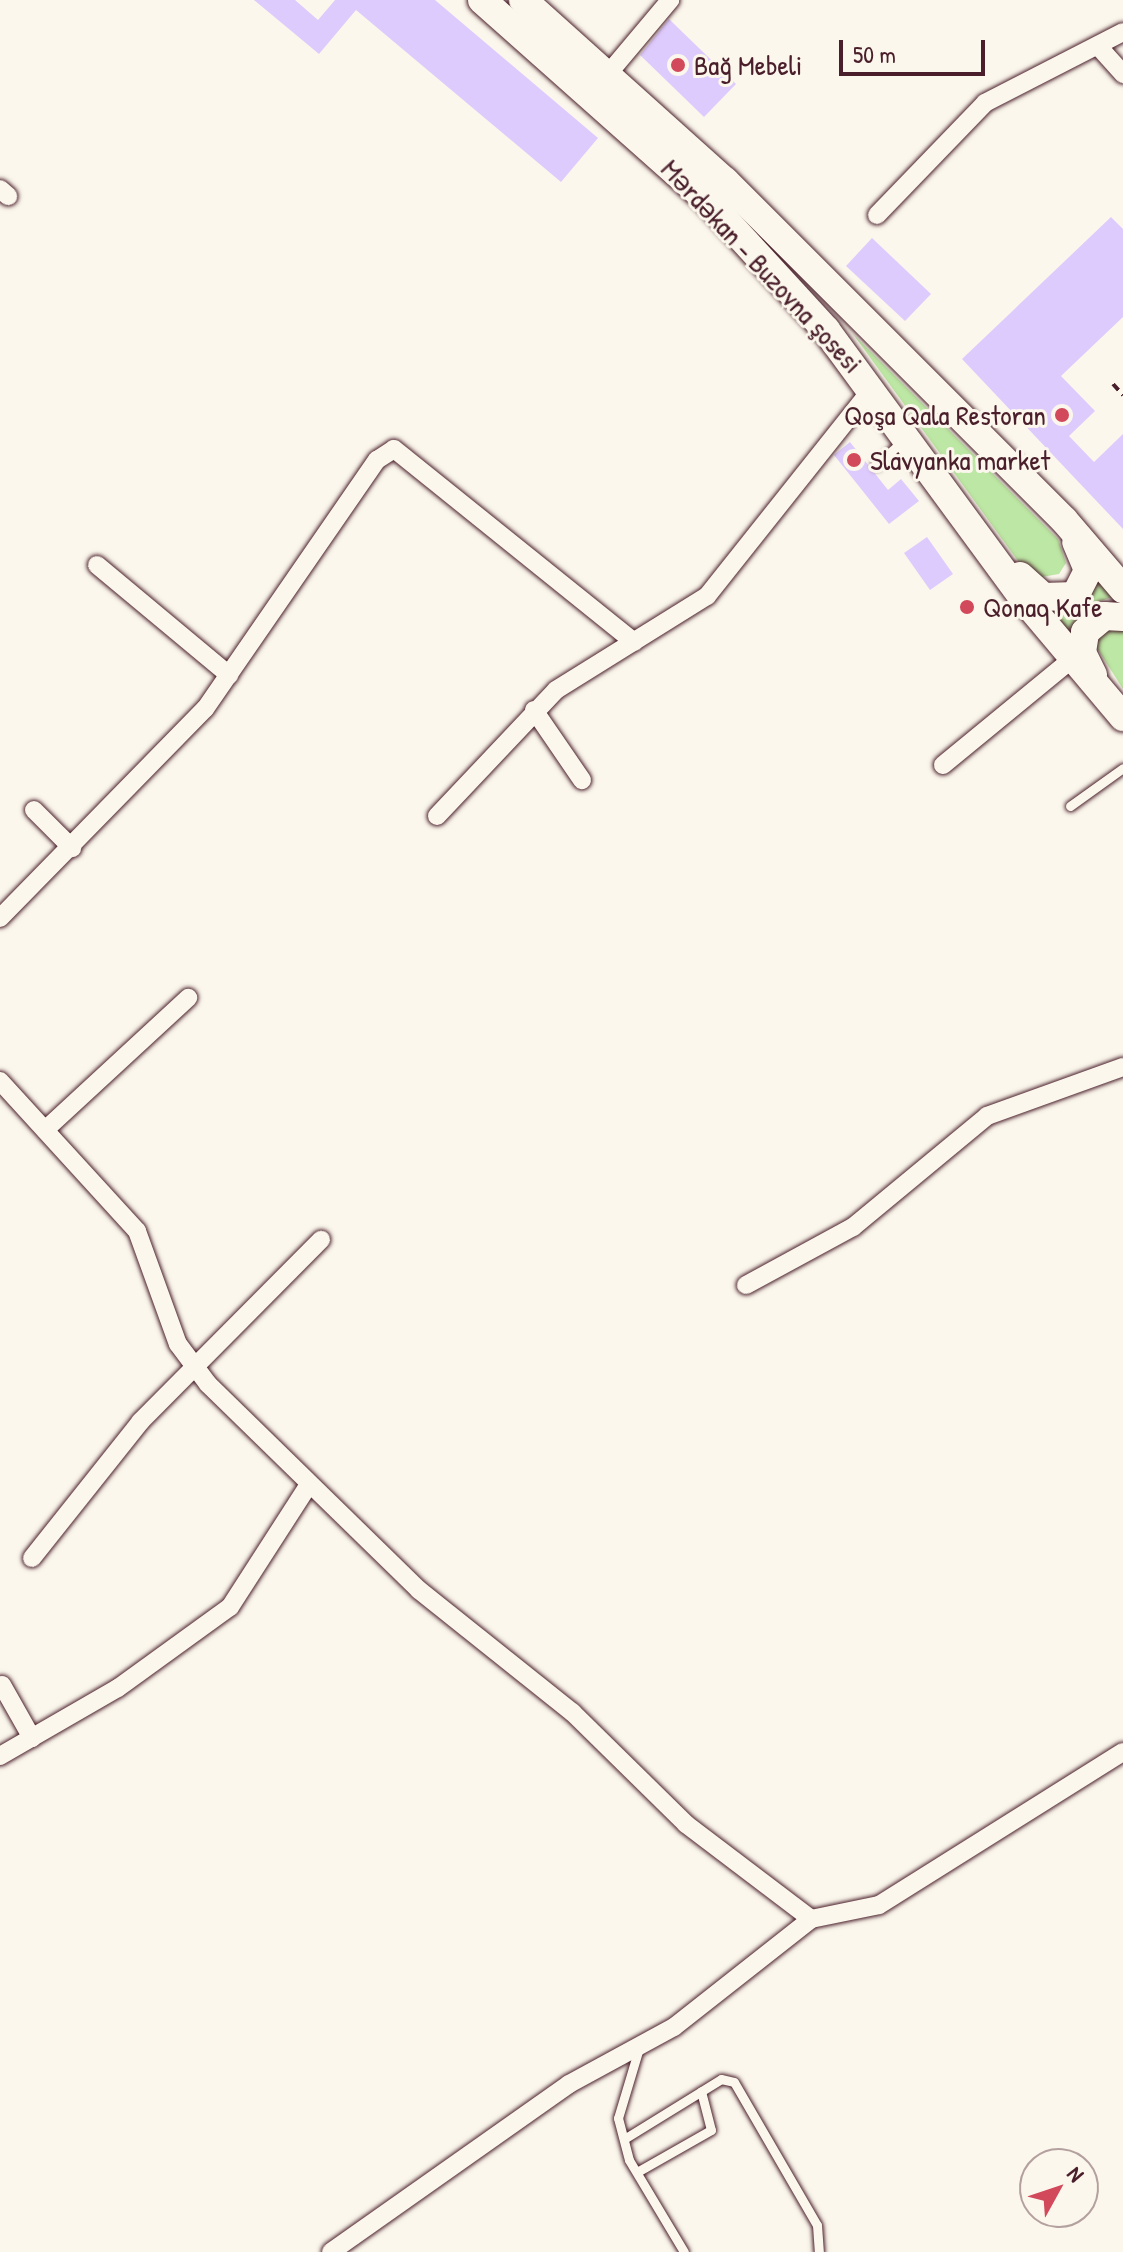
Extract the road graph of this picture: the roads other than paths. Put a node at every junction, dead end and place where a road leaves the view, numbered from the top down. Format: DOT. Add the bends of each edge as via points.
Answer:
graph roads {
  1 [pos="482,0"];
  2 [pos="523,0"];
  3 [pos="670,0"];
  4 [pos="1123,32"];
  5 [pos="1098,46"];
  6 [pos="608,74"];
  7 [pos="1123,74"];
  8 [pos="877,215"];
  9 [pos="873,387"];
  10 [pos="910,435"];
  11 [pos="876,465"];
  12 [pos="1064,520"];
  13 [pos="979,530"];
  14 [pos="97,565"];
  15 [pos="1123,589"];
  16 [pos="1123,617"];
  17 [pos="634,642"];
  18 [pos="1072,659"];
  19 [pos="229,675"];
  20 [pos="534,710"];
  21 [pos="1119,713"];
  22 [pos="943,765"];
  23 [pos="1123,768"];
  24 [pos="582,780"];
  25 [pos="1070,806"];
  26 [pos="34,810"];
  27 [pos="437,816"];
  28 [pos="72,848"];
  29 [pos="0,918"];
  30 [pos="188,998"];
  31 [pos="1123,1067"];
  32 [pos="0,1081"];
  33 [pos="45,1130"];
  34 [pos="321,1240"];
  35 [pos="746,1285"];
  36 [pos="192,1366"];
  37 [pos="308,1486"];
  38 [pos="32,1558"];
  39 [pos="2,1685"];
  40 [pos="32,1738"];
  41 [pos="1123,1752"];
  42 [pos="0,1756"];
  43 [pos="811,1919"];
  44 [pos="639,2047"];
  45 [pos="701,2091"];
  46 [pos="624,2139"];
  47 [pos="637,2172"];
  48 [pos="331,2252"];
  49 [pos="684,2252"];
  50 [pos="819,2252"];
  1 -- 9 [label="main road, Mərdəkan - Buzovna şosesi" via="706,199"];
  2 -- 6 [label="main road, Mərdəkan - Buzovna şosesi"];
  3 -- 6 [label="street"];
  4 -- 5 [label="street"];
  5 -- 7 [label="street"];
  5 -- 8 [label="street" via="985,103"];
  6 -- 12 [label="main road, Mərdəkan - Buzovna şosesi"];
  9 -- 10 [label="main road, Mərdəkan - Buzovna şosesi"];
  9 -- 17 [label="street" via="707,596"];
  10 -- 11 [label="lane"];
  10 -- 13 [label="main road, Mərdəkan - Buzovna şosesi"];
  12 -- 13 [label="main road" via="1088,570 1083,588 1066,601 1043,597"];
  12 -- 15 [label="main road, Mərdəkan - Buzovna şosesi"];
  13 -- 18 [label="main road, Mərdəkan - Buzovna şosesi"];
  14 -- 19 [label="street"];
  16 -- 21 [label="main road" via="1104,616 1082,641 1087,666"];
  17 -- 19 [label="street" via="394,449 377,460"];
  17 -- 20 [label="street"];
  18 -- 21 [label="main road, Mərdəkan - Buzovna şosesi"];
  18 -- 22 [label="street"];
  19 -- 28 [label="street" via="146,777"];
  20 -- 24 [label="street"];
  20 -- 27 [label="street"];
  23 -- 25 [label="lane"];
  26 -- 28 [label="street"];
  28 -- 29 [label="street"];
  30 -- 33 [label="street"];
  31 -- 35 [label="street" via="987,1116 853,1227"];
  32 -- 33 [label="street"];
  33 -- 36 [label="street" via="137,1231"];
  34 -- 36 [label="street"];
  36 -- 37 [label="street"];
  36 -- 38 [label="street"];
  37 -- 40 [label="street" via="230,1607 118,1688"];
  37 -- 43 [label="street" via="419,1590 572,1712 663,1804"];
  39 -- 40 [label="street"];
  40 -- 42 [label="street"];
  41 -- 43 [label="street" via="879,1905"];
  43 -- 44 [label="street"];
  44 -- 46 [label="lane" via="618,2118"];
  44 -- 48 [label="street" via="569,2084"];
  45 -- 46 [label="lane"];
  45 -- 47 [label="lane" via="711,2130"];
  45 -- 50 [label="lane" via="721,2079 734,2082 817,2225"];
  46 -- 47 [label="lane"];
  47 -- 49 [label="lane"];
}
